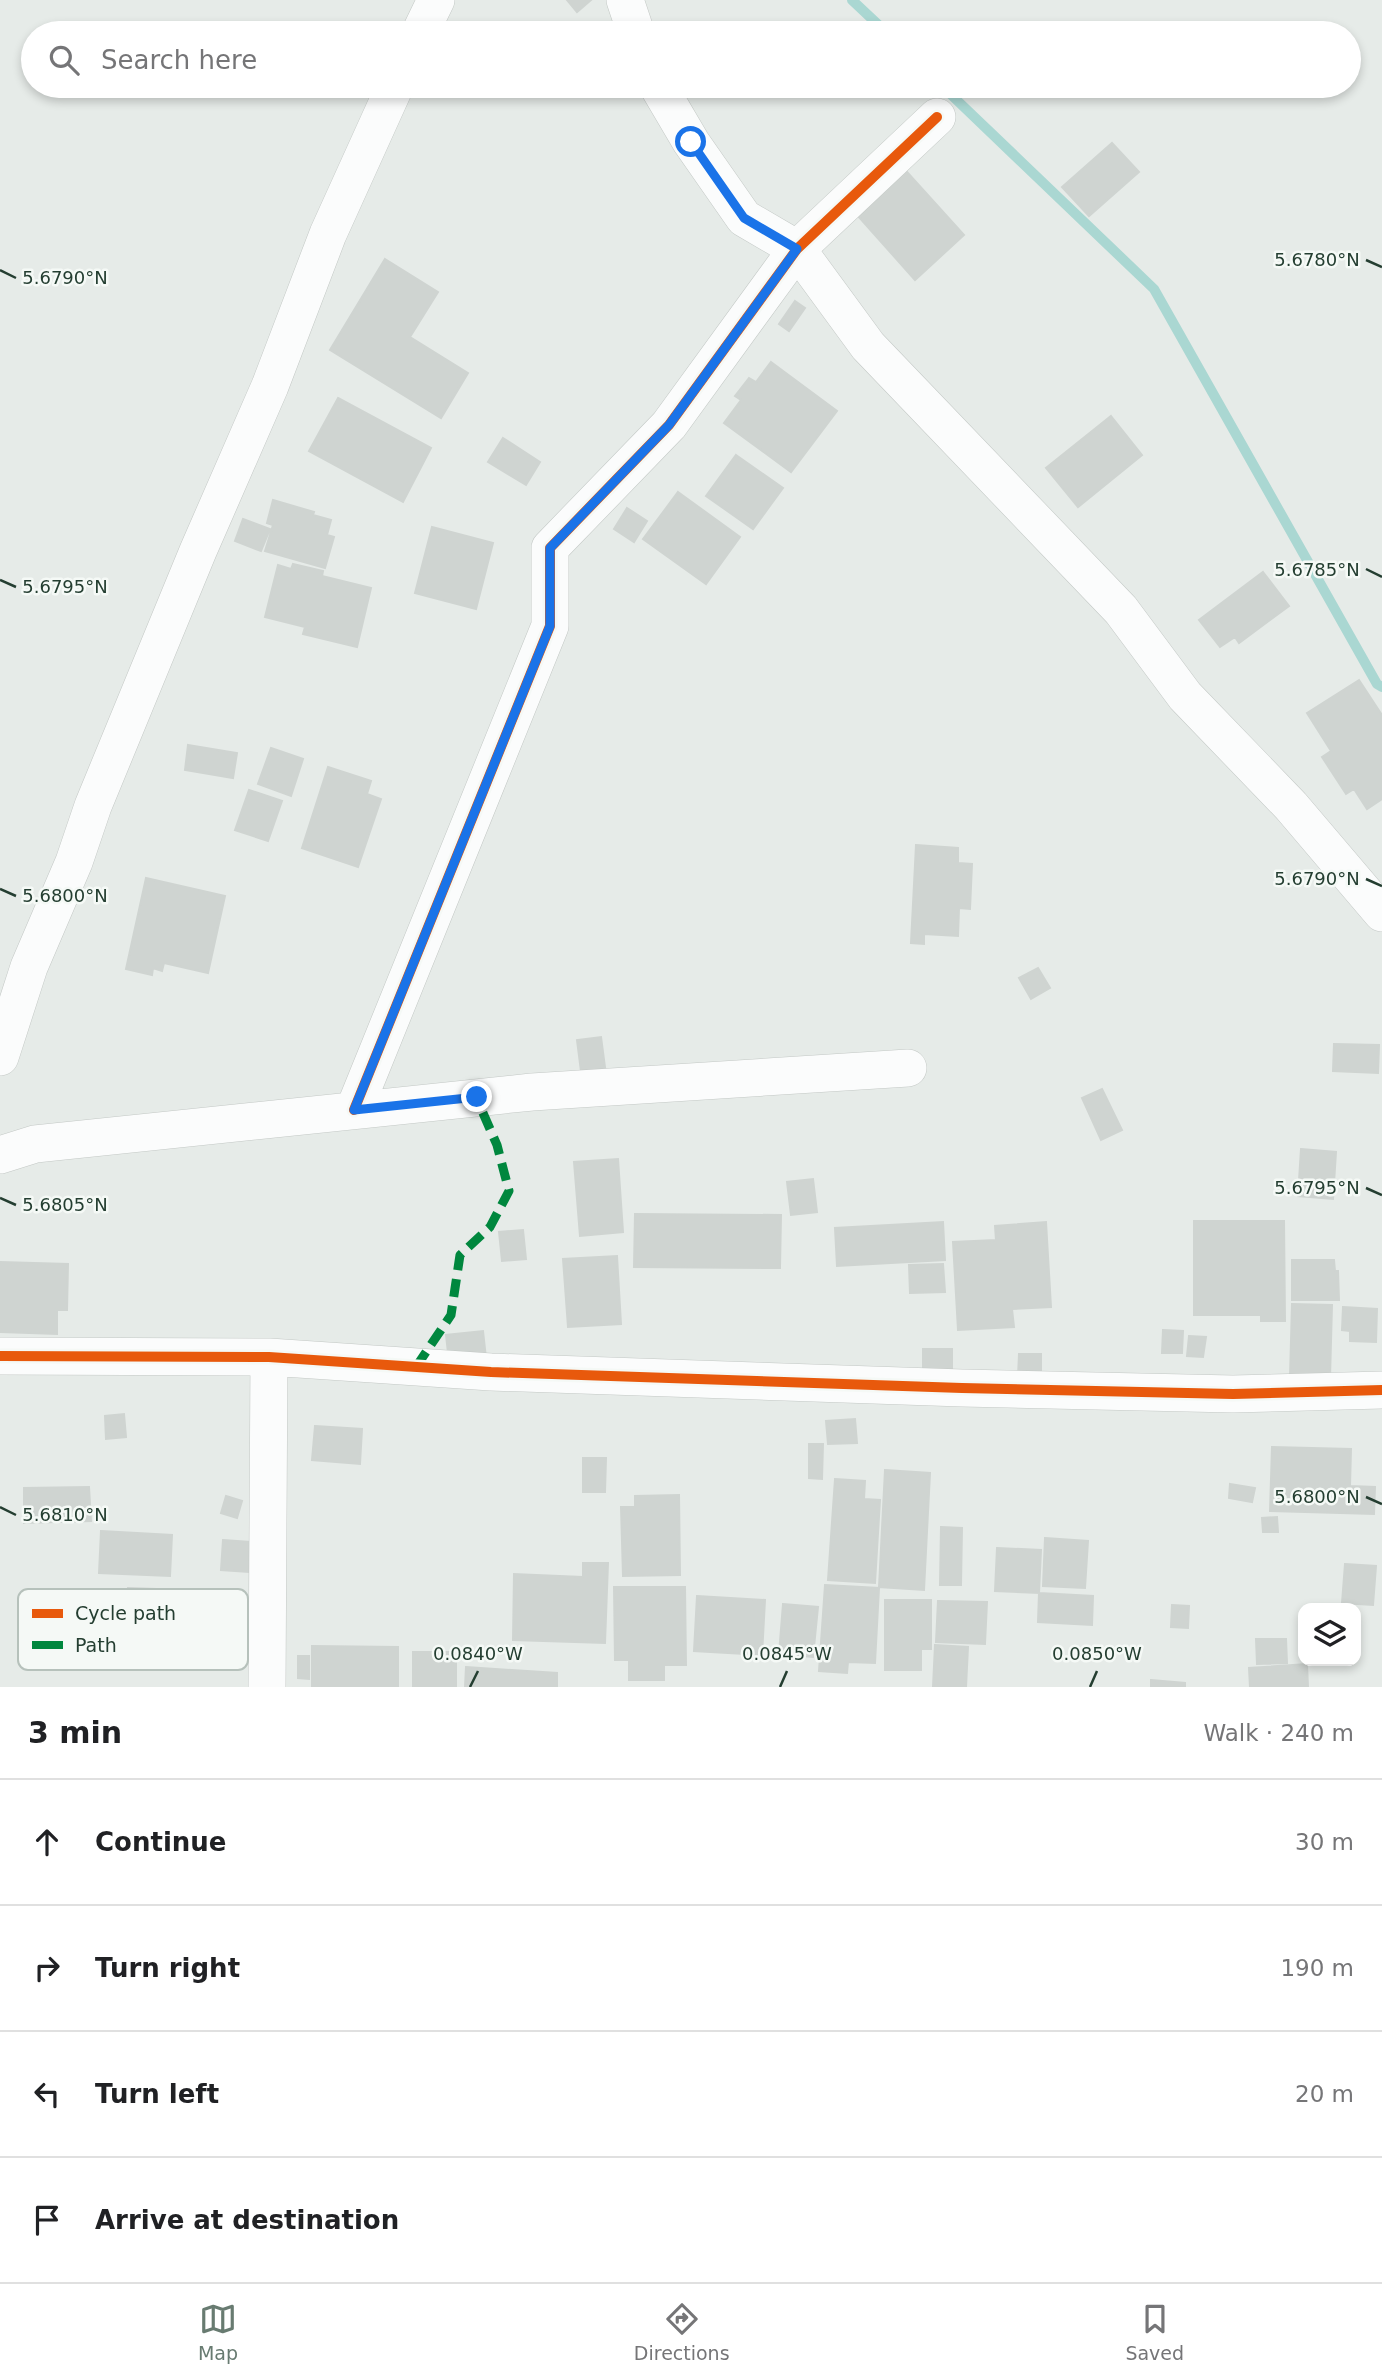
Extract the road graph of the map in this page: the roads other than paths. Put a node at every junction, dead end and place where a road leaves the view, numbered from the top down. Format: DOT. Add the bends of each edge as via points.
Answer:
graph roads {
  1 [pos="436,0"];
  2 [pos="625,0"];
  3 [pos="426,21"];
  4 [pos="632,21"];
  5 [pos="390,98"];
  6 [pos="665,98"];
  7 [pos="937,117"];
  8 [pos="797,249"];
  9 [pos="1382,913"];
  10 [pos="0,1057"];
  11 [pos="908,1068"];
  12 [pos="354,1110"];
  13 [pos="0,1155"];
  14 [pos="0,1356"];
  15 [pos="269,1357"];
  16 [pos="1382,1390"];
  17 [pos="267,1687"];
  1 -- 3 [label="street"];
  2 -- 4 [label="street"];
  5 -- 10 [label="street" via="328,234 270,386 93,806 29,967"];
  6 -- 8 [label="street" via="744,218"];
  7 -- 8 [label="street"];
  8 -- 9 [label="street" via="868,346 1121,610 1185,696 1291,806"];
  8 -- 12 [label="street" via="669,425 550,548 550,626"];
  11 -- 12 [label="street" via="532,1092"];
  12 -- 13 [label="street" via="35,1144"];
  14 -- 15 [label="street"];
  15 -- 16 [label="street" via="491,1372 962,1388 1233,1394"];
  15 -- 17 [label="street"];
}
